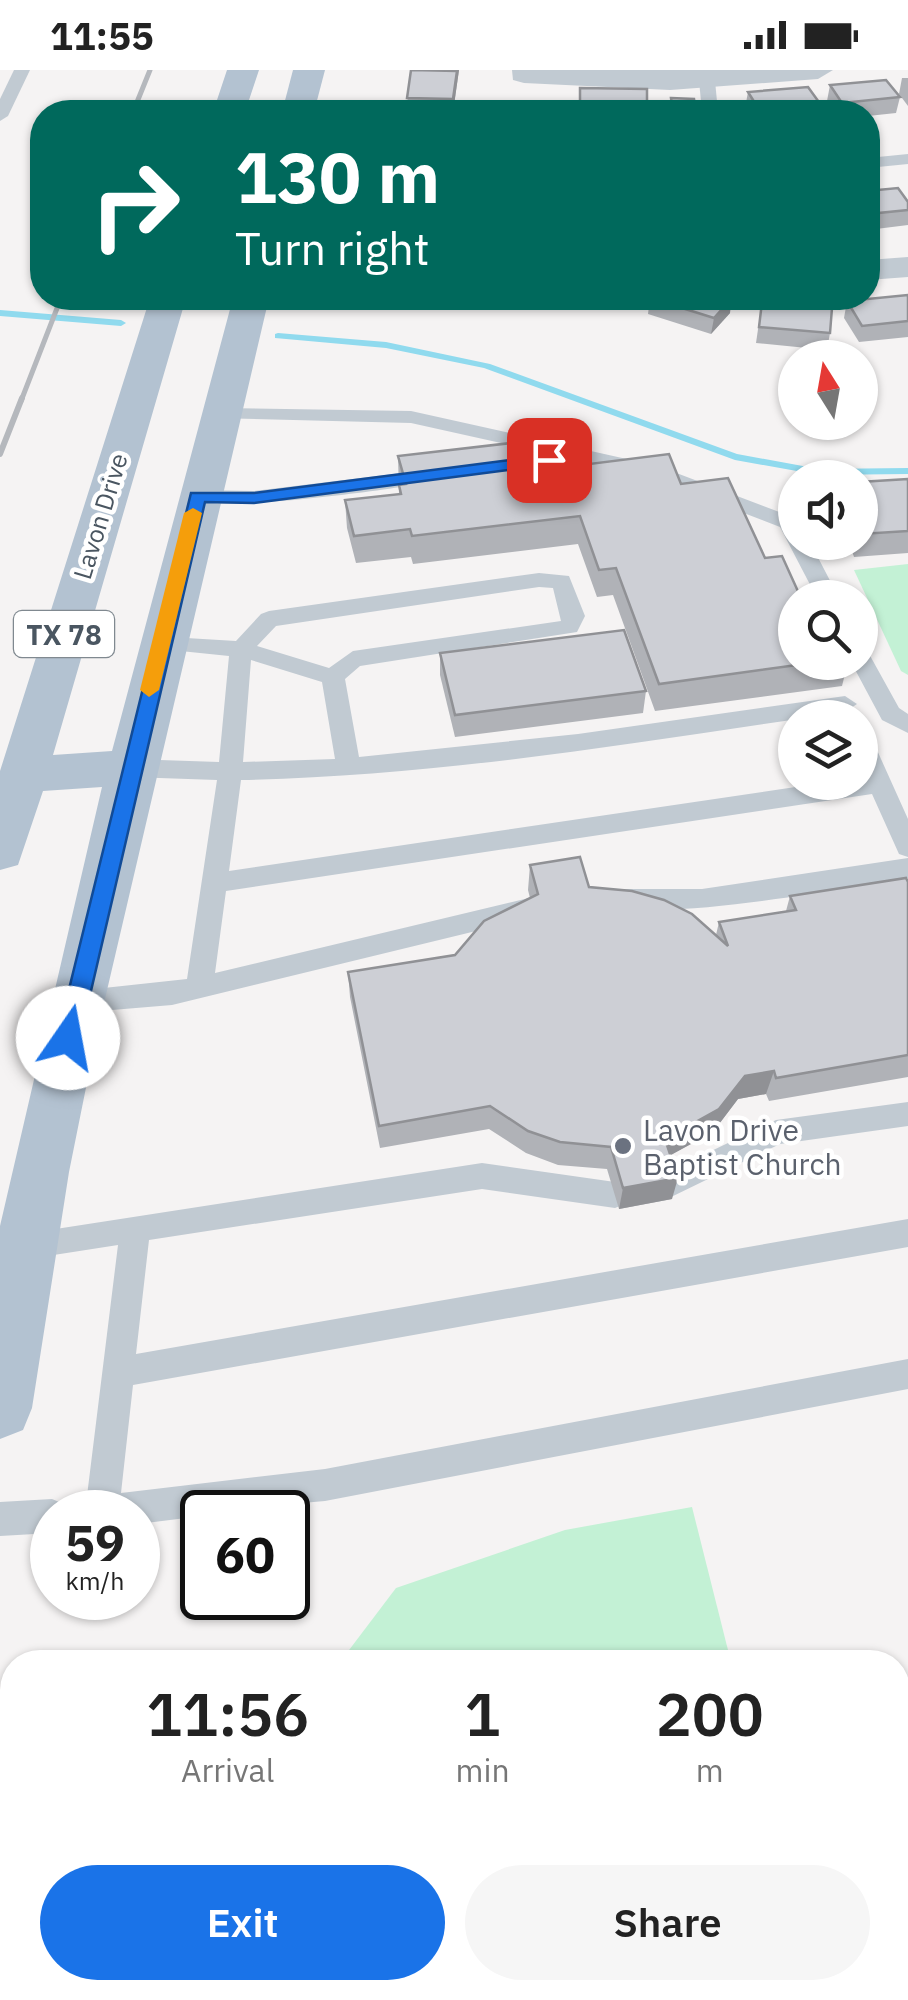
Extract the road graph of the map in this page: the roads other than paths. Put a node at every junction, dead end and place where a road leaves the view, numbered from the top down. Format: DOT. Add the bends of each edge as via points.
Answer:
graph roads {
  1 [pos="22,70"];
  2 [pos="243,70"];
  3 [pos="309,70"];
  4 [pos="818,70"];
  5 [pos="525,72"];
  6 [pos="706,74"];
  7 [pos="233,100"];
  8 [pos="301,100"];
  9 [pos="522,100"];
  10 [pos="709,100"];
  11 [pos="0,116"];
  12 [pos="908,159"];
  13 [pos="880,162"];
  14 [pos="908,266"];
  15 [pos="880,269"];
  16 [pos="164,310"];
  17 [pos="248,310"];
  18 [pos="220,414"];
  19 [pos="586,455"];
  20 [pos="528,463"];
  21 [pos="449,473"];
  22 [pos="197,497"];
  23 [pos="778,518"];
  24 [pos="161,641"];
  25 [pos="240,649"];
  26 [pos="334,678"];
  27 [pos="872,680"];
  28 [pos="882,698"];
  29 [pos="877,700"];
  30 [pos="778,719"];
  31 [pos="908,725"];
  32 [pos="130,768"];
  33 [pos="349,769"];
  34 [pos="22,774"];
  35 [pos="230,774"];
  36 [pos="878,780"];
  37 [pos="880,784"];
  38 [pos="908,848"];
  39 [pos="0,851"];
  40 [pos="908,868"];
  41 [pos="214,883"];
  42 [pos="602,899"];
  43 [pos="533,907"];
  44 [pos="199,988"];
  45 [pos="76,1002"];
  46 [pos="908,1114"];
  47 [pos="667,1186"];
  48 [pos="615,1196"];
  49 [pos="135,1229"];
  50 [pos="908,1234"];
  51 [pos="28,1245"];
  52 [pos="119,1372"];
  53 [pos="908,1374"];
  54 [pos="0,1408"];
  55 [pos="104,1490"];
  56 [pos="160,1505"];
  57 [pos="30,1517"];
  58 [pos="0,1519"];
  1 -- 11 [label="lane"];
  2 -- 7 [label="main road"];
  3 -- 8 [label="main road"];
  4 -- 6 [label="street"];
  5 -- 6 [label="street" via="620,81"];
  5 -- 9 [label="street"];
  6 -- 10 [label="lane"];
  12 -- 13 [label="lane"];
  14 -- 15 [label="street"];
  16 -- 34 [label="main road, Lavon Drive / TX 78"];
  17 -- 18 [label="main road, TX 78"];
  18 -- 19 [label="lane" via="411,417"];
  18 -- 22 [label="main road, TX 78"];
  19 -- 20 [label="lane"];
  19 -- 23 [label="lane" via="650,470"];
  21 -- 22 [label="lane" via="254,498"];
  22 -- 24 [label="main road, TX 78"];
  24 -- 25 [label="lane"];
  24 -- 32 [label="main road, TX 78"];
  25 -- 26 [label="lane"];
  25 -- 26 [label="lane" via="269,619 540,580 561,581 574,616 568,627 353,659"];
  25 -- 35 [label="lane"];
  26 -- 33 [label="lane"];
  27 -- 28 [label="lane"];
  28 -- 29 [label="lane"];
  28 -- 31 [label="lane" via="890,714"];
  30 -- 33 [label="lane"];
  32 -- 34 [label="main road"];
  32 -- 35 [label="lane"];
  32 -- 45 [label="main road, TX 78"];
  33 -- 35 [label="lane"];
  34 -- 39 [label="main road, Lavon Drive / TX 78"];
  35 -- 41 [label="lane"];
  36 -- 37 [label="lane"];
  37 -- 38 [label="lane"];
  37 -- 41 [label="lane"];
  40 -- 42 [label="lane" via="702,899"];
  41 -- 44 [label="lane"];
  43 -- 44 [label="lane"];
  44 -- 45 [label="lane"];
  45 -- 51 [label="main road, TX 78"];
  46 -- 47 [label="lane" via="776,1132"];
  48 -- 49 [label="lane" via="482,1176"];
  49 -- 51 [label="lane"];
  49 -- 52 [label="lane"];
  50 -- 52 [label="lane"];
  51 -- 54 [label="main road, TX 78"];
  52 -- 55 [label="lane"];
  53 -- 56 [label="lane" via="325,1485"];
  57 -- 58 [label="lane"];
}
